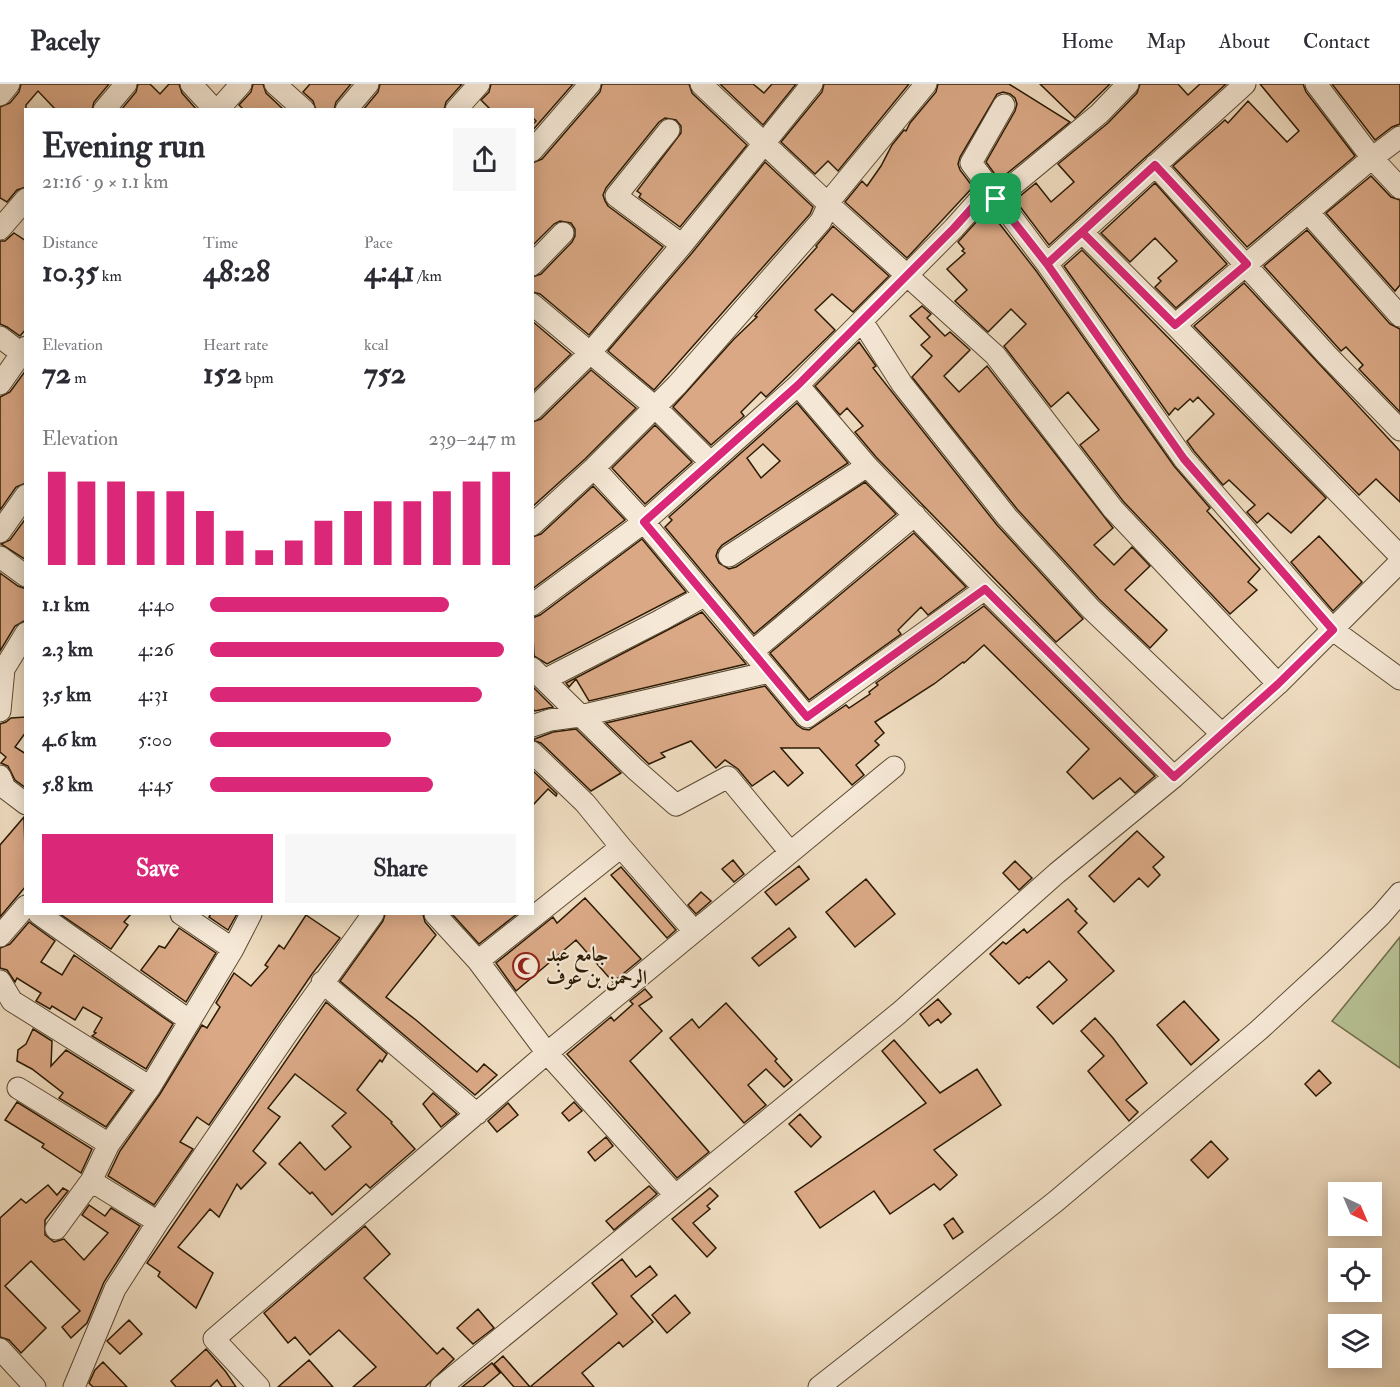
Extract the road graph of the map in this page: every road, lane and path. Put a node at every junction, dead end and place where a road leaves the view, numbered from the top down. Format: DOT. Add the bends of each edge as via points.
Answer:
graph roads {
  1 [pos="9,84"];
  2 [pos="126,84"];
  3 [pos="191,84"];
  4 [pos="241,84"];
  5 [pos="275,84"];
  6 [pos="368,84"];
  7 [pos="479,84"];
  8 [pos="590,84"];
  9 [pos="701,84"];
  10 [pos="812,84"];
  11 [pos="926,84"];
  12 [pos="1128,84"];
  13 [pos="1245,84"];
  14 [pos="1316,84"];
  15 [pos="0,95"];
  16 [pos="1004,105"];
  17 [pos="106,108"];
  18 [pos="214,108"];
  19 [pos="218,108"];
  20 [pos="302,108"];
  21 [pos="348,108"];
  22 [pos="458,108"];
  23 [pos="669,130"];
  24 [pos="1400,137"];
  25 [pos="764,144"];
  26 [pos="534,149"];
  27 [pos="1372,158"];
  28 [pos="1155,165"];
  29 [pos="1400,188"];
  30 [pos="993,194"];
  31 [pos="828,205"];
  32 [pos="1308,212"];
  33 [pos="1082,232"];
  34 [pos="563,233"];
  35 [pos="682,245"];
  36 [pos="534,263"];
  37 [pos="1047,264"];
  38 [pos="1247,264"];
  39 [pos="907,276"];
  40 [pos="534,306"];
  41 [pos="1400,316"];
  42 [pos="862,321"];
  43 [pos="1175,325"];
  44 [pos="0,337"];
  45 [pos="23,350"];
  46 [pos="590,353"];
  47 [pos="0,384"];
  48 [pos="798,385"];
  49 [pos="655,407"];
  50 [pos="534,408"];
  51 [pos="1400,430"];
  52 [pos="711,462"];
  53 [pos="867,466"];
  54 [pos="594,468"];
  55 [pos="24,498"];
  56 [pos="915,515"];
  57 [pos="644,522"];
  58 [pos="534,523"];
  59 [pos="0,532"];
  60 [pos="729,556"];
  61 [pos="1400,556"];
  62 [pos="0,557"];
  63 [pos="1400,562"];
  64 [pos="24,575"];
  65 [pos="985,589"];
  66 [pos="704,596"];
  67 [pos="534,604"];
  68 [pos="1333,630"];
  69 [pos="24,636"];
  70 [pos="752,652"];
  71 [pos="769,672"];
  72 [pos="538,674"];
  73 [pos="1400,679"];
  74 [pos="1278,684"];
  75 [pos="0,711"];
  76 [pos="580,716"];
  77 [pos="534,725"];
  78 [pos="1222,734"];
  79 [pos="534,754"];
  80 [pos="894,767"];
  81 [pos="0,776"];
  82 [pos="1174,777"];
  83 [pos="24,802"];
  84 [pos="621,848"];
  85 [pos="790,852"];
  86 [pos="1400,893"];
  87 [pos="24,908"];
  88 [pos="40,915"];
  89 [pos="182,915"];
  90 [pos="250,915"];
  91 [pos="372,915"];
  92 [pos="436,915"];
  93 [pos="694,931"];
  94 [pos="0,936"];
  95 [pos="233,949"];
  96 [pos="478,961"];
  97 [pos="0,981"];
  98 [pos="322,982"];
  99 [pos="190,1021"];
  100 [pos="547,1053"];
  101 [pos="150,1087"];
  102 [pos="18,1088"];
  103 [pos="477,1114"];
  104 [pos="109,1144"];
  105 [pos="90,1181"];
  106 [pos="675,1195"];
  107 [pos="158,1222"];
  108 [pos="56,1229"];
  109 [pos="0,1350"];
  110 [pos="34,1387"];
  111 [pos="74,1387"];
  112 [pos="259,1387"];
  113 [pos="441,1387"];
  114 [pos="819,1387"];
  1 -- 15 [label="street"];
  2 -- 17 [label="street"];
  3 -- 18 [label="street"];
  4 -- 19 [label="street"];
  5 -- 20 [label="street"];
  6 -- 21 [label="street"];
  7 -- 22 [label="street"];
  8 -- 26 [label="street"];
  9 -- 25 [label="street"];
  10 -- 25 [label="street"];
  11 -- 31 [label="street"];
  12 -- 30 [label="street" via="1099,114"];
  13 -- 28 [label="street"];
  14 -- 27 [label="street"];
  16 -- 30 [label="street" via="971,164"];
  23 -- 35 [label="street" via="616,196"];
  24 -- 27 [label="street"];
  25 -- 31 [label="street"];
  25 -- 35 [label="street"];
  27 -- 29 [label="street"];
  27 -- 32 [label="street"];
  28 -- 33 [label="street"];
  28 -- 38 [label="street"];
  30 -- 37 [label="street"];
  30 -- 39 [label="street"];
  31 -- 39 [label="street"];
  31 -- 49 [label="street" via="821,221"];
  32 -- 38 [label="street"];
  32 -- 41 [label="street"];
  33 -- 37 [label="street"];
  33 -- 43 [label="street"];
  34 -- 36 [label="street"];
  35 -- 46 [label="street"];
  37 -- 68 [label="street" via="1184,459"];
  38 -- 43 [label="street"];
  38 -- 51 [label="street"];
  39 -- 42 [label="street"];
  39 -- 74 [label="street" via="995,355 1113,509"];
  40 -- 46 [label="street"];
  42 -- 48 [label="street"];
  42 -- 78 [label="street" via="902,384 1007,517 1090,608"];
  43 -- 61 [label="street"];
  44 -- 45 [label="street"];
  45 -- 47 [label="street"];
  46 -- 49 [label="street"];
  46 -- 50 [label="street"];
  48 -- 52 [label="street"];
  48 -- 53 [label="street"];
  49 -- 52 [label="street"];
  49 -- 54 [label="street"];
  52 -- 57 [label="street"];
  53 -- 56 [label="street"];
  53 -- 60 [label="street"];
  54 -- 57 [label="street"];
  54 -- 58 [label="street"];
  55 -- 59 [label="street"];
  56 -- 65 [label="street"];
  56 -- 70 [label="street"];
  57 -- 66 [label="street"];
  57 -- 67 [label="street"];
  62 -- 64 [label="street"];
  63 -- 68 [label="street"];
  65 -- 71 [label="street" via="807,717"];
  65 -- 82 [label="street"];
  66 -- 70 [label="street"];
  66 -- 72 [label="street" via="661,620"];
  68 -- 73 [label="street"];
  68 -- 74 [label="street"];
  69 -- 75 [label="street" via="4,669"];
  70 -- 71 [label="street"];
  71 -- 76 [label="street"];
  72 -- 76 [label="street"];
  74 -- 78 [label="street"];
  76 -- 77 [label="street"];
  76 -- 85 [label="street" via="676,805 729,777"];
  78 -- 82 [label="street"];
  79 -- 84 [label="street" via="585,803"];
  80 -- 85 [label="street"];
  81 -- 83 [label="street" via="5,788"];
  82 -- 106 [label="street" via="1057,873 899,1013"];
  84 -- 93 [label="street"];
  84 -- 96 [label="street"];
  85 -- 93 [label="street"];
  86 -- 114 [label="street" via="1259,1030 1055,1202"];
  87 -- 94 [label="street"];
  88 -- 99 [label="street"];
  89 -- 95 [label="street"];
  90 -- 95 [label="street"];
  91 -- 98 [label="street"];
  92 -- 96 [label="street"];
  93 -- 100 [label="street"];
  95 -- 99 [label="street"];
  96 -- 100 [label="street"];
  97 -- 101 [label="street" via="12,1000"];
  98 -- 103 [label="street"];
  98 -- 107 [label="street"];
  99 -- 101 [label="street"];
  100 -- 103 [label="street"];
  100 -- 106 [label="street"];
  101 -- 104 [label="street"];
  102 -- 104 [label="street"];
  103 -- 112 [label="street" via="214,1340"];
  104 -- 105 [label="street"];
  105 -- 107 [label="street"];
  105 -- 108 [label="street"];
  106 -- 113 [label="street"];
  107 -- 111 [label="street" via="115,1289"];
  109 -- 110 [label="street"];
}
